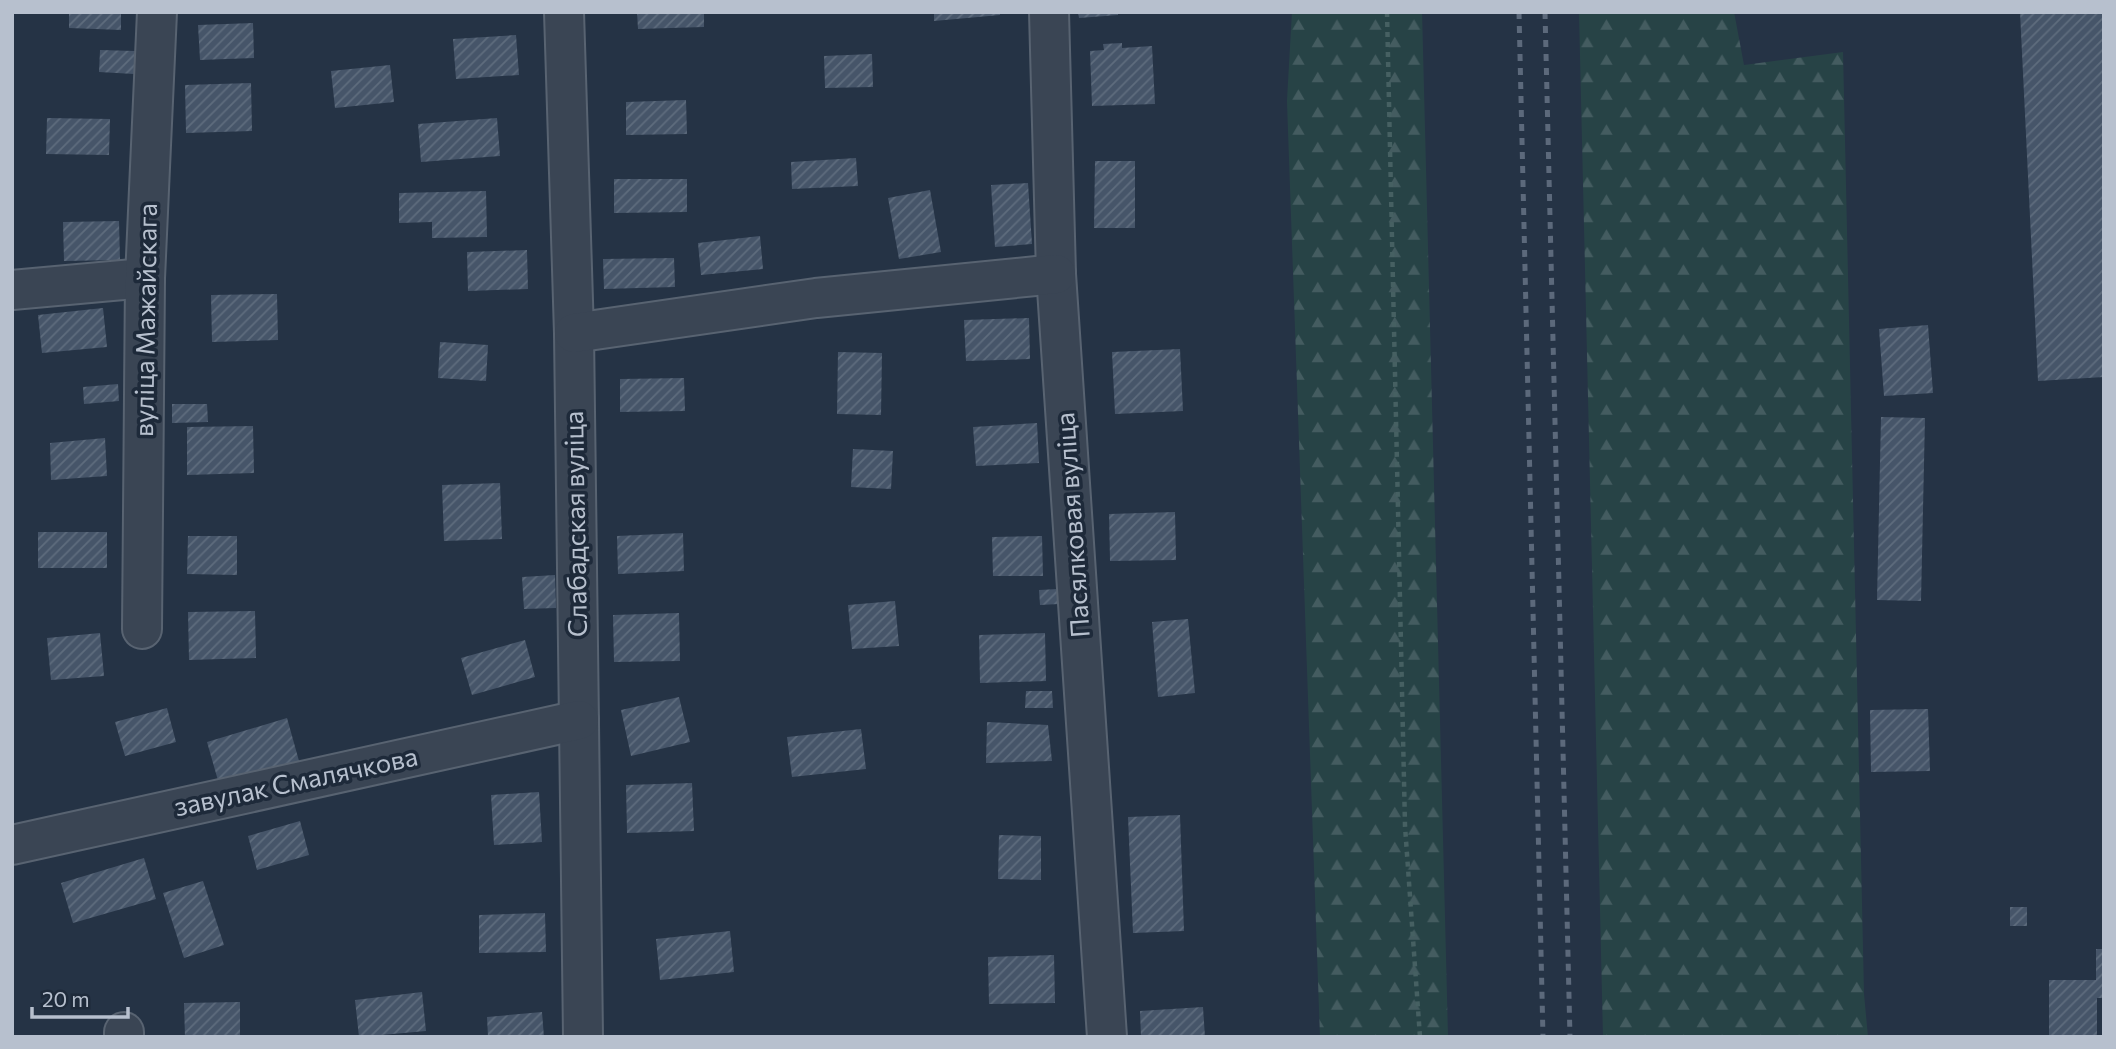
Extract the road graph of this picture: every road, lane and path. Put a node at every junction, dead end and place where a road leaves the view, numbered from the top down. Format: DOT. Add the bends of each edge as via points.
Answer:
graph roads {
  1 [pos="157,12"];
  2 [pos="564,12"];
  3 [pos="1049,12"];
  4 [pos="1387,12"];
  5 [pos="1056,274"];
  6 [pos="145,278"];
  7 [pos="12,290"];
  8 [pos="574,333"];
  9 [pos="142,629"];
  10 [pos="579,720"];
  11 [pos="12,845"];
  12 [pos="583,1037"];
  13 [pos="1107,1037"];
  14 [pos="1420,1037"];
  1 -- 6 [label="street, вуліца Мажайскага"];
  2 -- 8 [label="street, Слабадская вуліца"];
  3 -- 5 [label="street, Пасялковая вуліца"];
  4 -- 14 [label="path" via="1405,826"];
  5 -- 8 [label="street" via="816,299"];
  5 -- 13 [label="street, Пасялковая вуліца"];
  6 -- 7 [label="street"];
  6 -- 9 [label="street, вуліца Мажайскага"];
  8 -- 10 [label="street, Слабадская вуліца"];
  10 -- 11 [label="street, завулак Смалячкова"];
  10 -- 12 [label="street, Слабадская вуліца"];
}
